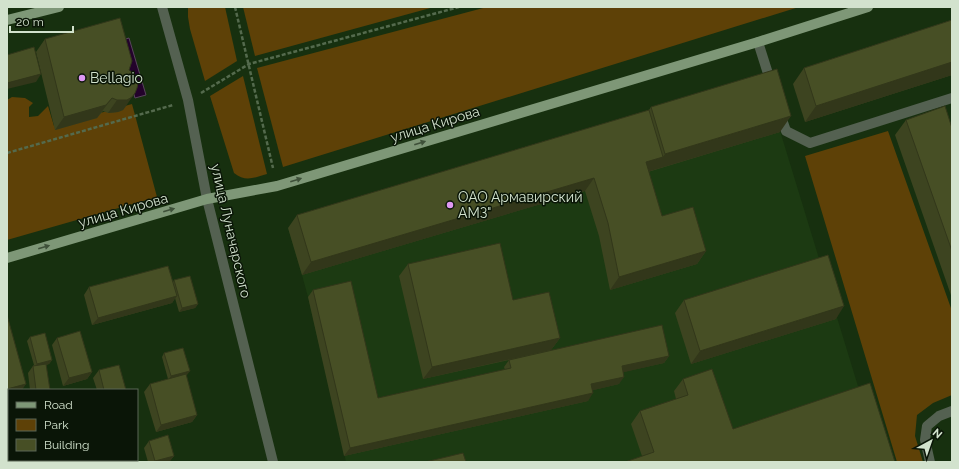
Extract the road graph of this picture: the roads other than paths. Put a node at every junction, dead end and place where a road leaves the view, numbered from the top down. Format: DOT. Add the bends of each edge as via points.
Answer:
graph roads {
  1 [pos="59,7"];
  2 [pos="162,7"];
  3 [pos="868,7"];
  4 [pos="7,20"];
  5 [pos="758,42"];
  6 [pos="952,98"];
  7 [pos="207,199"];
  8 [pos="7,258"];
  9 [pos="952,411"];
  10 [pos="273,462"];
  11 [pos="930,462"];
  1 -- 4 [label="main road"];
  2 -- 7 [label="street, улица Луначарского" via="188,100"];
  3 -- 5 [label="main road, улица Кирова"];
  5 -- 6 [label="street" via="786,131 810,143"];
  7 -- 5 [label="main road, улица Кирова, one-way" via="277,186"];
  8 -- 7 [label="main road, улица Кирова, one-way"];
  7 -- 10 [label="street, улица Луначарского"];
  9 -- 11 [label="street" via="939,416 927,426 925,440"];
}
